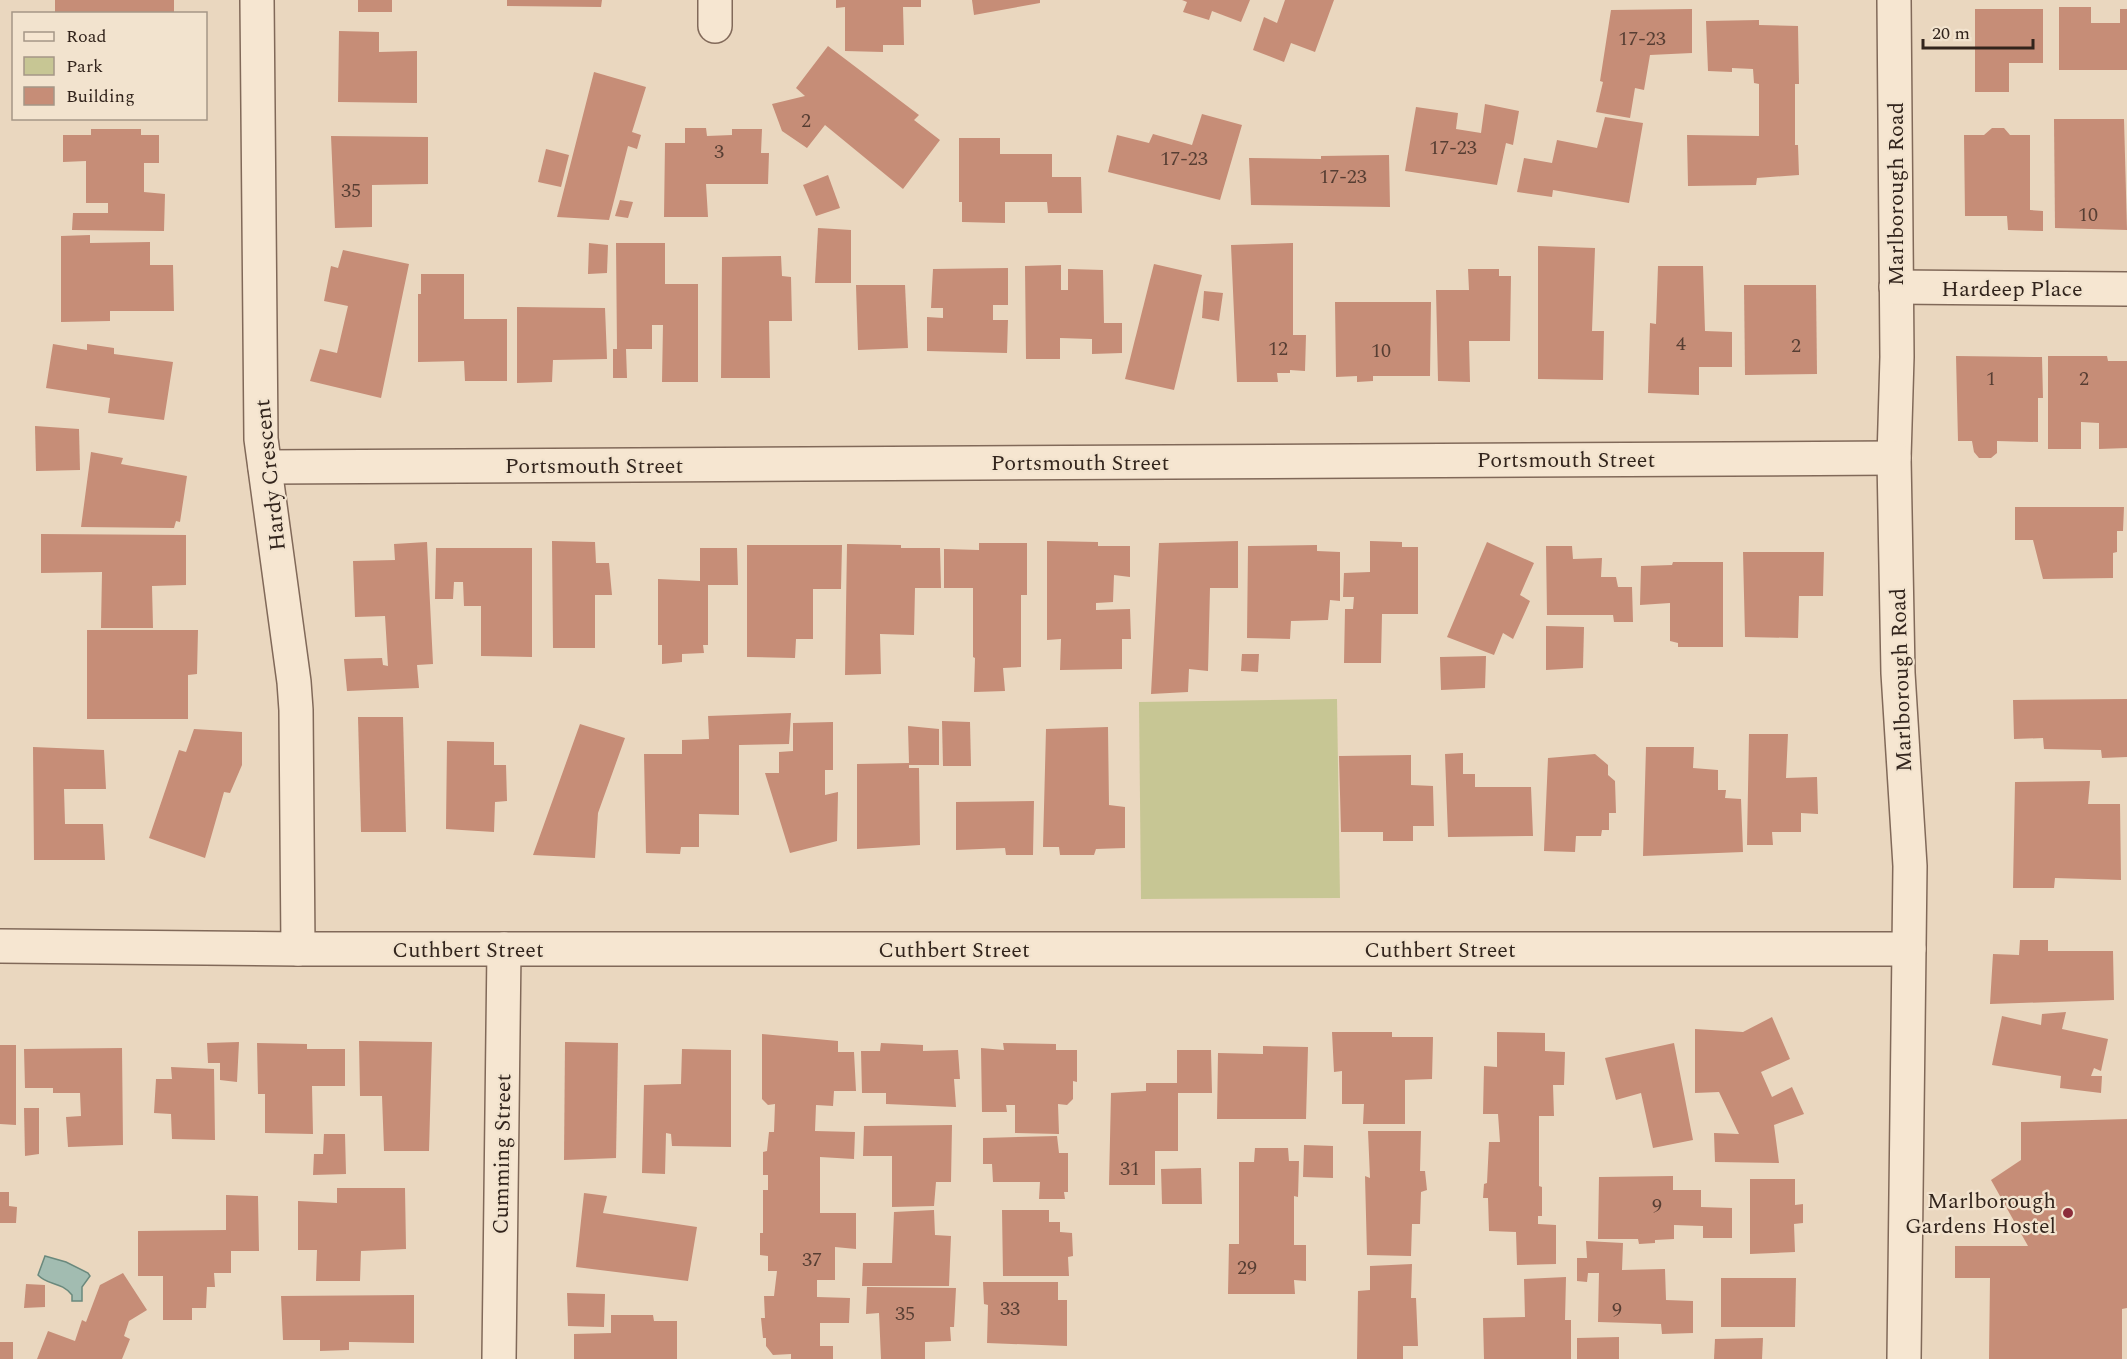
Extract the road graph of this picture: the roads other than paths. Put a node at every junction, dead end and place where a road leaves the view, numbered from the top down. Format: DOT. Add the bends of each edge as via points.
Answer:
graph roads {
  1 [pos="257,0"];
  2 [pos="1894,0"];
  3 [pos="1896,287"];
  4 [pos="2127,289"];
  5 [pos="1894,458"];
  6 [pos="265,467"];
  7 [pos="0,946"];
  8 [pos="298,949"];
  9 [pos="504,949"];
  10 [pos="1909,949"];
  11 [pos="499,1359"];
  12 [pos="1904,1359"];
  1 -- 6 [label="street, Hardy Crescent" via="260,404"];
  2 -- 3 [label="street, Marlborough Road"];
  3 -- 4 [label="street, Hardeep Place"];
  3 -- 5 [label="street, Marlborough Road"];
  5 -- 6 [label="street, Portsmouth Street"];
  5 -- 10 [label="street, Marlborough Road" via="1898,673 1910,866"];
  6 -- 8 [label="street, Hardy Crescent" via="296,710"];
  7 -- 8 [label="street, Cuthbert Street"];
  8 -- 9 [label="street, Cuthbert Street"];
  9 -- 10 [label="street, Cuthbert Street"];
  9 -- 11 [label="street, Cumming Street"];
  10 -- 12 [label="street, Marlborough Road"];
}
